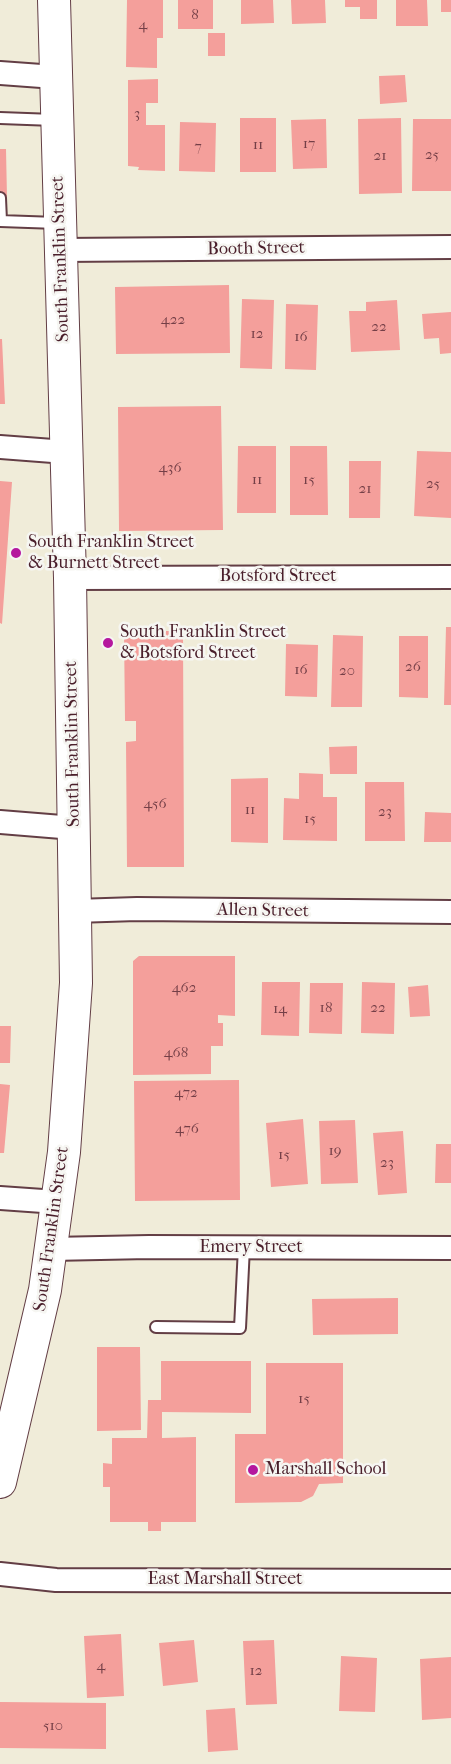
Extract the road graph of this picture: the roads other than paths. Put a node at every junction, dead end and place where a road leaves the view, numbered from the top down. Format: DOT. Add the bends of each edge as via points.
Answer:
graph roads {
  1 [pos="54,0"];
  2 [pos="0,73"];
  3 [pos="55,77"];
  4 [pos="0,118"];
  5 [pos="56,120"];
  6 [pos="0,198"];
  7 [pos="0,221"];
  8 [pos="60,237"];
  9 [pos="451,247"];
  10 [pos="0,447"];
  11 [pos="66,452"];
  12 [pos="451,577"];
  13 [pos="70,578"];
  14 [pos="0,822"];
  15 [pos="74,828"];
  16 [pos="75,911"];
  17 [pos="451,912"];
  18 [pos="0,1198"];
  19 [pos="57,1202"];
  20 [pos="244,1248"];
  21 [pos="451,1248"];
  22 [pos="51,1249"];
  23 [pos="156,1327"];
  24 [pos="6,1431"];
  25 [pos="0,1482"];
  26 [pos="0,1574"];
  27 [pos="451,1581"];
  1 -- 3 [label="main road, South Franklin Street"];
  2 -- 3 [label="street"];
  3 -- 5 [label="main road, South Franklin Street"];
  4 -- 5 [label="lane"];
  5 -- 8 [label="main road, South Franklin Street"];
  6 -- 7 [label="lane"];
  7 -- 8 [label="lane"];
  8 -- 9 [label="street, Booth Street"];
  8 -- 11 [label="main road, South Franklin Street"];
  10 -- 11 [label="street"];
  11 -- 13 [label="main road, South Franklin Street"];
  12 -- 13 [label="street, Botsford Street"];
  13 -- 15 [label="main road, South Franklin Street"];
  14 -- 15 [label="street"];
  15 -- 16 [label="main road, South Franklin Street"];
  16 -- 17 [label="street, Allen Street"];
  16 -- 19 [label="main road, South Franklin Street" via="76,983"];
  18 -- 19 [label="street"];
  19 -- 22 [label="main road, South Franklin Street"];
  20 -- 21 [label="street, Emery Street"];
  20 -- 22 [label="street, Emery Street"];
  20 -- 23 [label="lane" via="240,1328"];
  22 -- 24 [label="main road, South Franklin Street" via="45,1290"];
  24 -- 25 [label="main road, South Franklin Street"];
  26 -- 27 [label="street, East Marshall Street" via="56,1580"];
}
